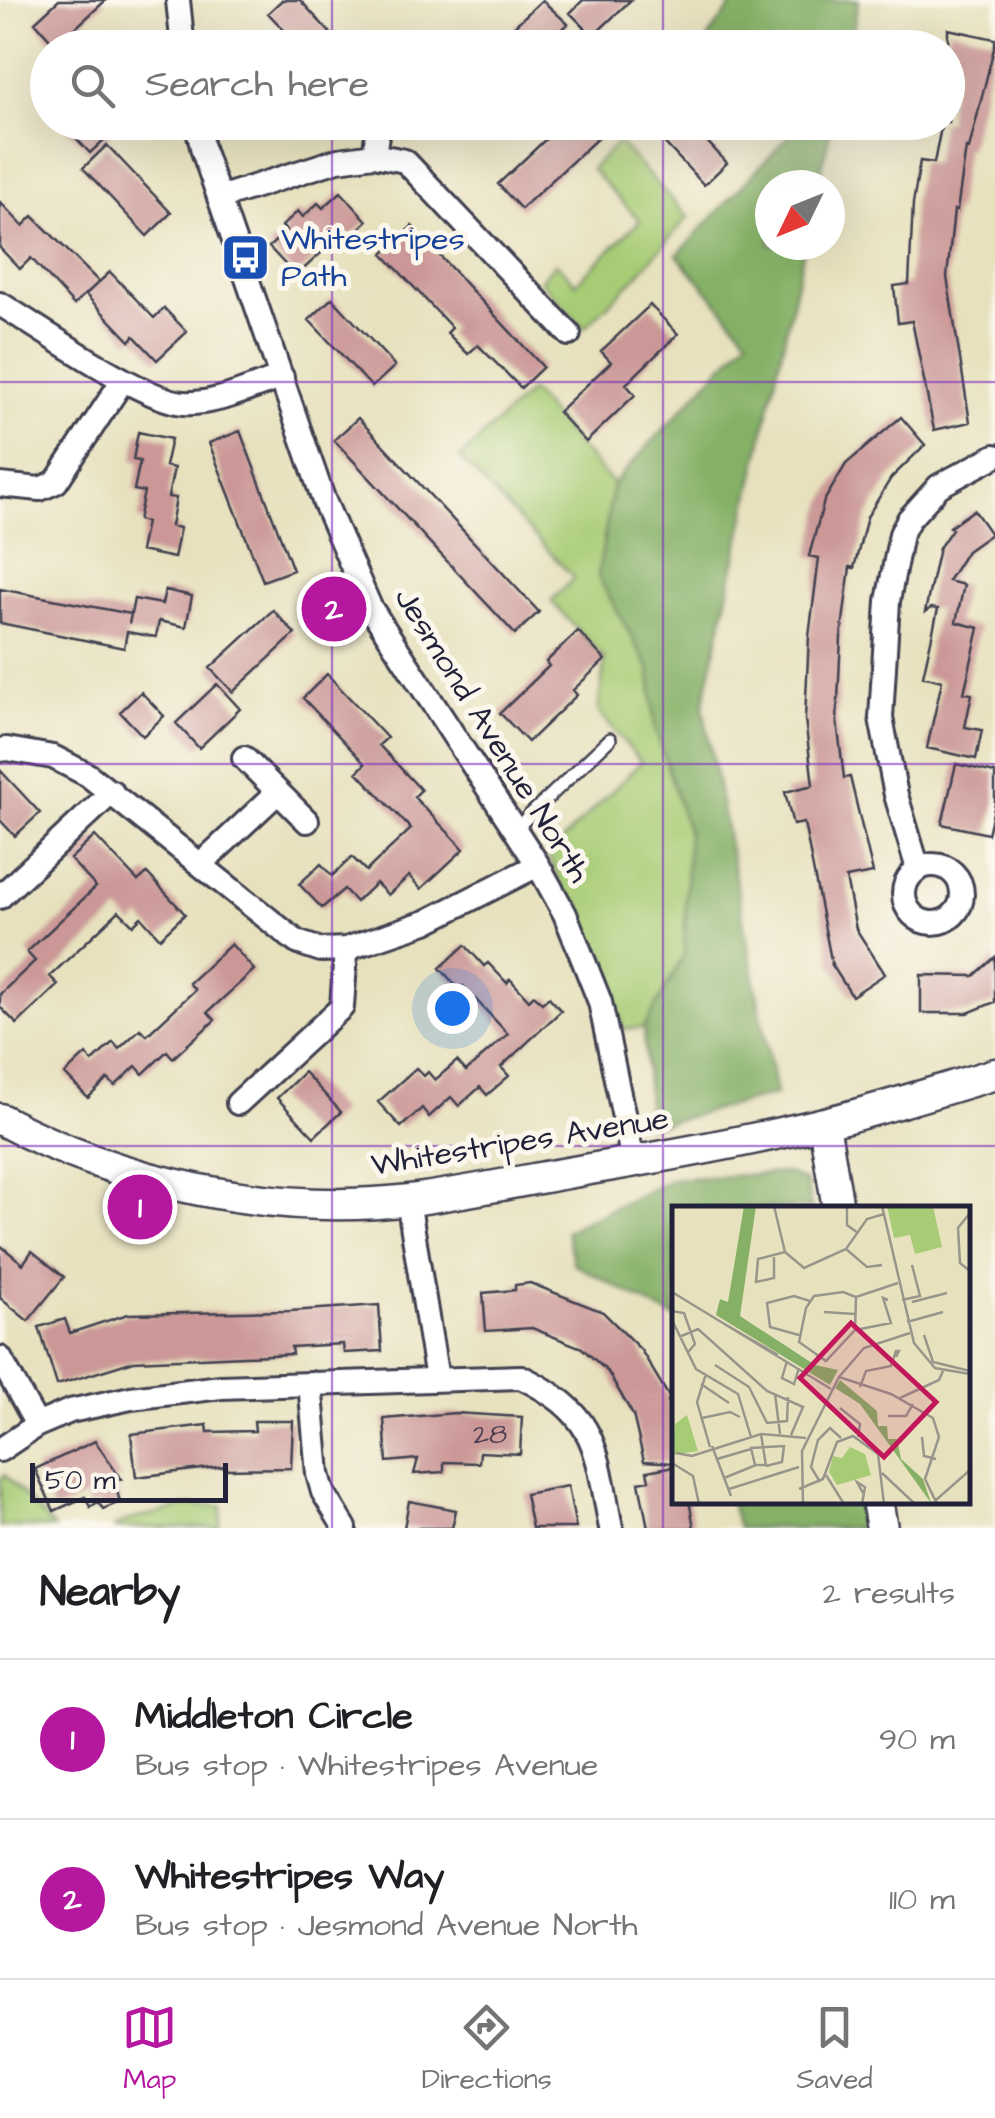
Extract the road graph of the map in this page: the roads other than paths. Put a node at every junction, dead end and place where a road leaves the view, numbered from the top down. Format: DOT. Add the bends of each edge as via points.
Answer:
graph roads {
  1 [pos="178,0"];
  2 [pos="181,30"];
  3 [pos="201,140"];
  4 [pos="376,140"];
  5 [pos="374,154"];
  6 [pos="219,198"];
  7 [pos="0,304"];
  8 [pos="569,334"];
  9 [pos="282,377"];
  10 [pos="123,380"];
  11 [pos="995,456"];
  12 [pos="0,485"];
  13 [pos="610,740"];
  14 [pos="0,750"];
  15 [pos="244,758"];
  16 [pos="112,792"];
  17 [pos="278,792"];
  18 [pos="306,821"];
  19 [pos="513,831"];
  20 [pos="201,864"];
  21 [pos="538,865"];
  22 [pos="918,869"];
  23 [pos="0,897"];
  24 [pos="346,950"];
  25 [pos="995,1074"];
  26 [pos="238,1103"];
  27 [pos="0,1119"];
  28 [pos="824,1124"];
  29 [pos="633,1162"];
  30 [pos="408,1200"];
  31 [pos="838,1206"];
  32 [pos="0,1358"];
  33 [pos="437,1379"];
  34 [pos="310,1384"];
  35 [pos="37,1425"];
  36 [pos="0,1450"];
  37 [pos="878,1503"];
  38 [pos="345,1528"];
  39 [pos="611,1528"];
  40 [pos="882,1528"];
  1 -- 2 [label="street"];
  3 -- 6 [label="street, Jesmond Avenue North"];
  4 -- 5 [label="street"];
  5 -- 6 [label="street"];
  5 -- 8 [label="street" via="405,161"];
  6 -- 9 [label="street, Jesmond Avenue North" via="225,247"];
  7 -- 10 [label="street"];
  9 -- 10 [label="street" via="181,404"];
  9 -- 19 [label="street, Jesmond Avenue North" via="324,502 370,607"];
  10 -- 12 [label="street" via="56,482 40,490"];
  11 -- 22 [label="street" via="939,486 919,506 902,534 888,601 881,718"];
  13 -- 19 [label="lane"];
  14 -- 16 [label="street" via="53,756"];
  15 -- 17 [label="street"];
  16 -- 20 [label="street"];
  16 -- 23 [label="street"];
  17 -- 18 [label="street"];
  17 -- 20 [label="street"];
  19 -- 21 [label="street, Jesmond Avenue North"];
  20 -- 24 [label="street" via="297,942"];
  21 -- 24 [label="street" via="426,922"];
  21 -- 29 [label="street, Jesmond Avenue North" via="600,1002"];
  24 -- 26 [label="street" via="342,1007"];
  25 -- 28 [label="street, Whitestripes Avenue"];
  27 -- 30 [label="street, Whitestripes Avenue" via="87,1160 213,1193 327,1204"];
  28 -- 29 [label="street, Whitestripes Avenue"];
  28 -- 31 [label="street"];
  29 -- 30 [label="street, Whitestripes Avenue"];
  30 -- 33 [label="street"];
  32 -- 35 [label="street"];
  33 -- 34 [label="street"];
  33 -- 39 [label="street" via="520,1377 572,1408 596,1450"];
  34 -- 35 [label="street" via="132,1398"];
  34 -- 38 [label="street" via="318,1474"];
  35 -- 36 [label="street"];
  37 -- 40 [label="street"];
}
